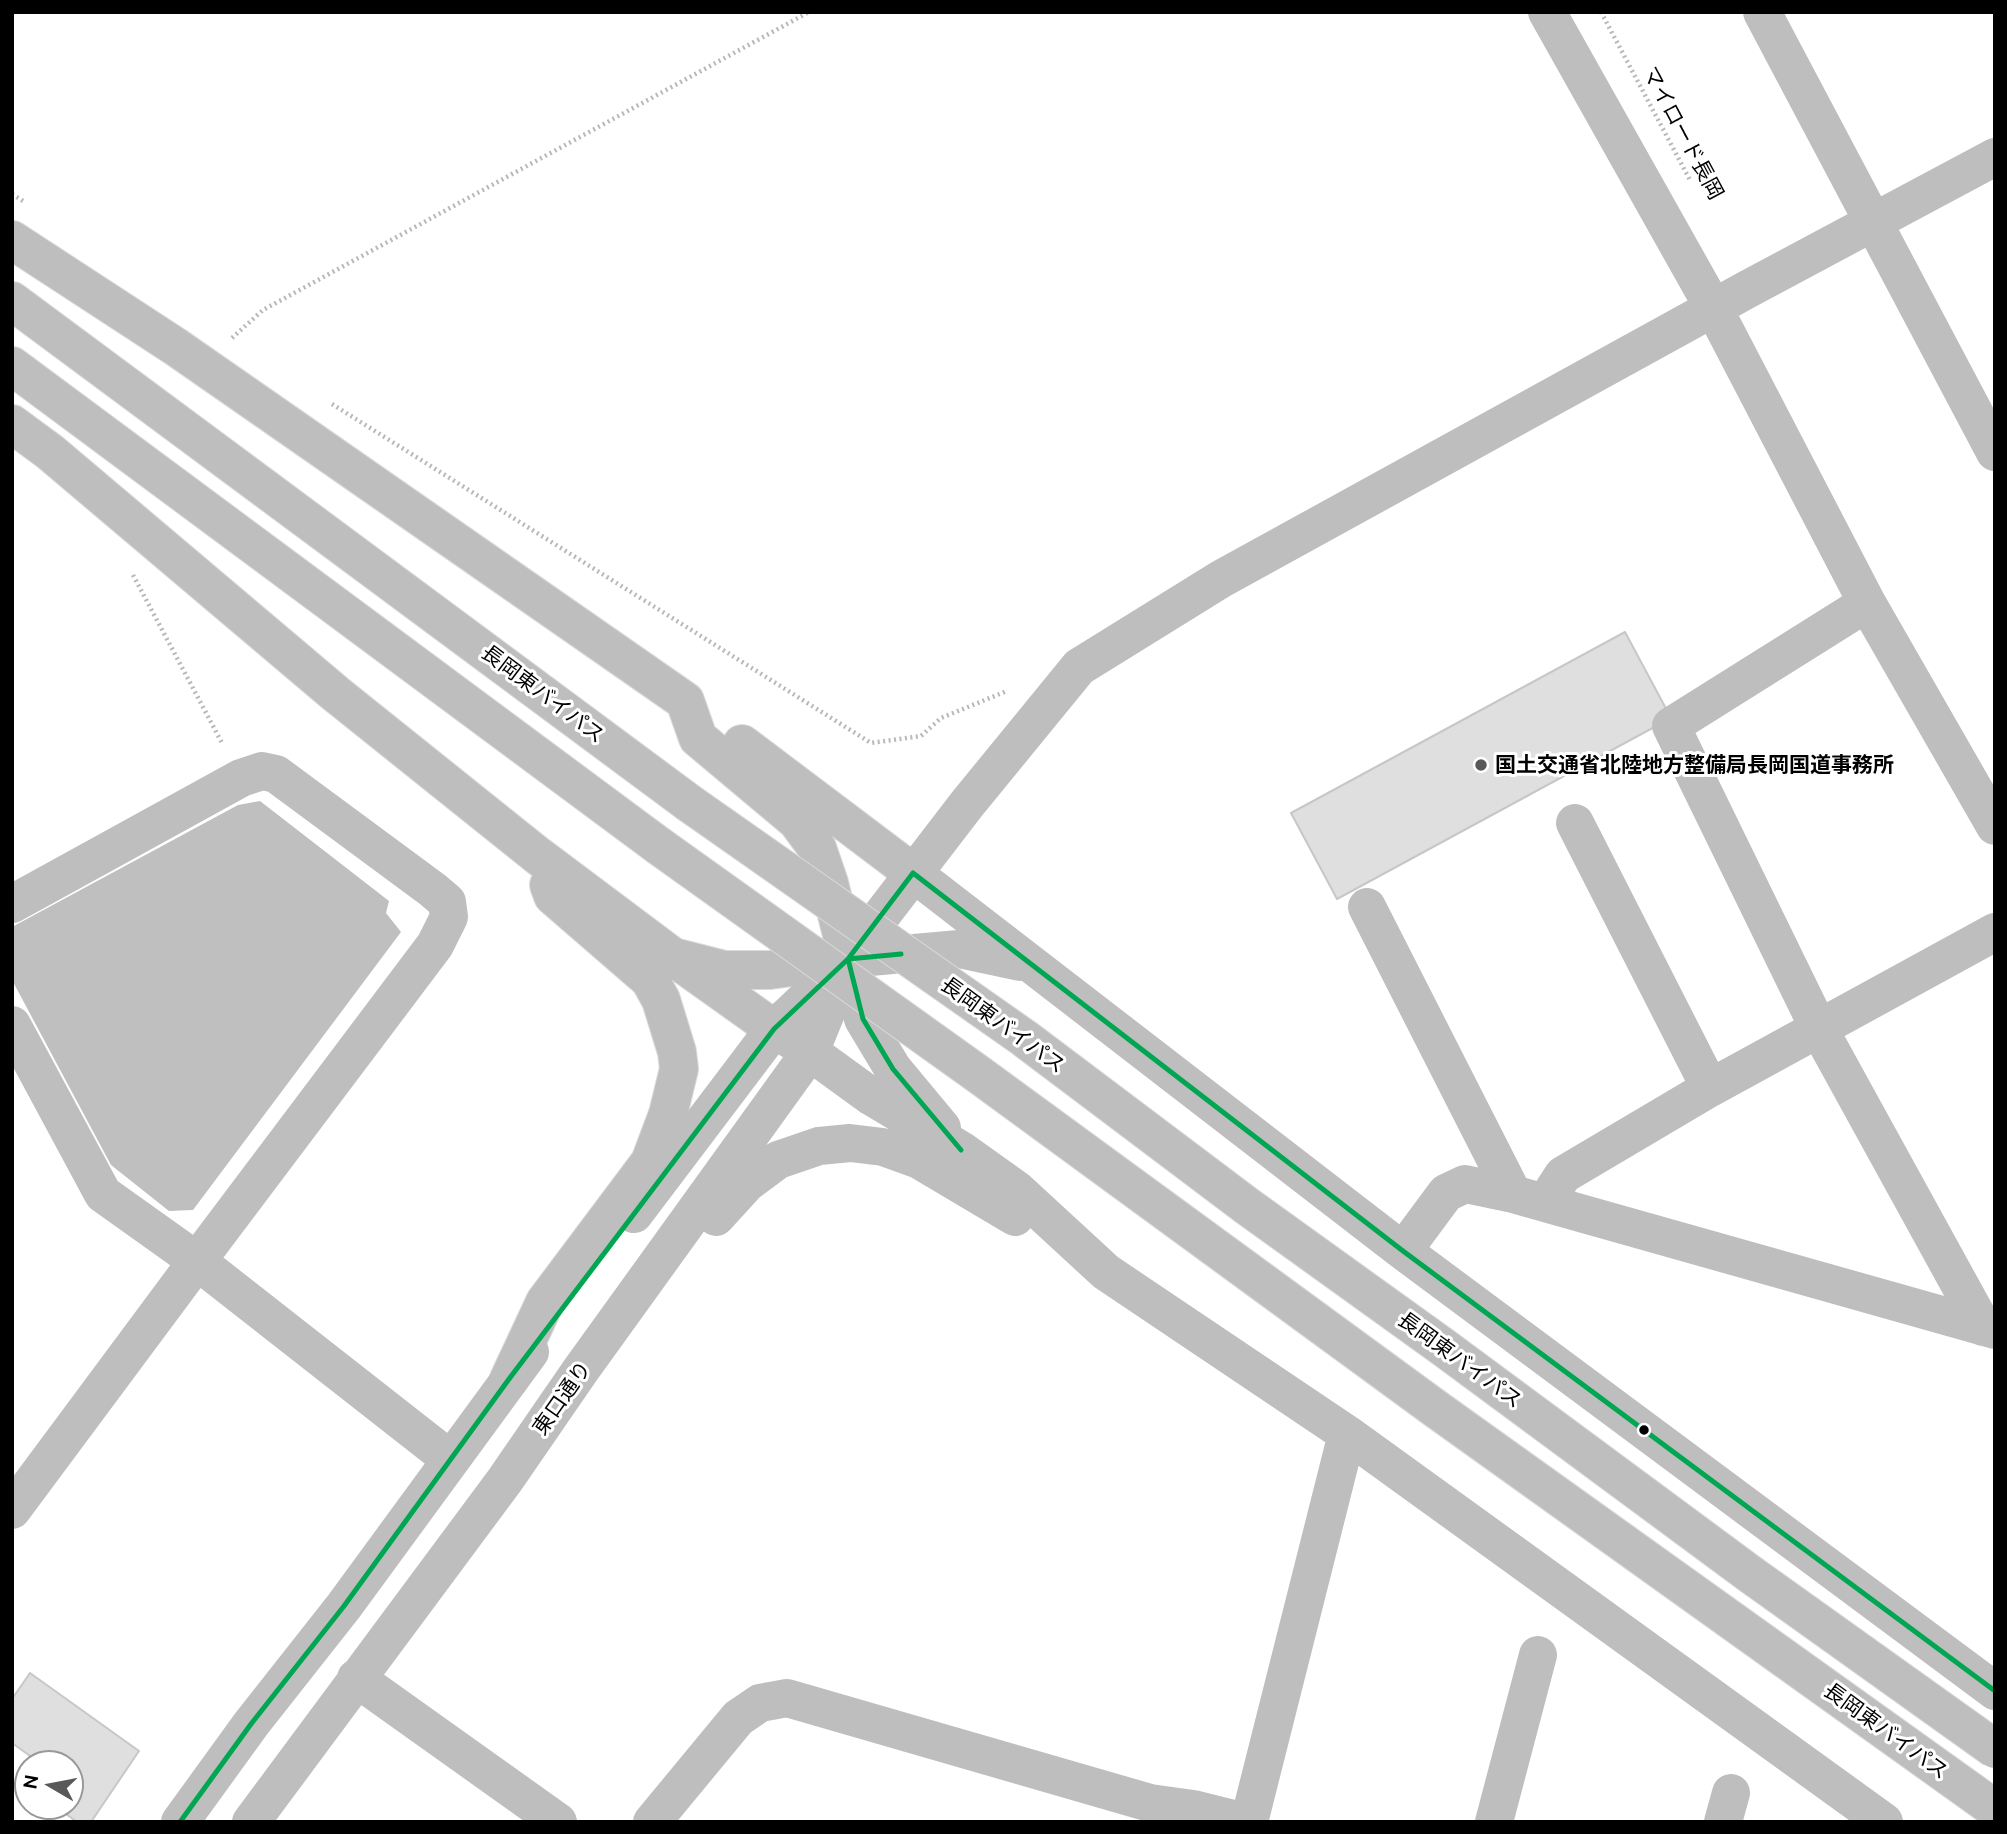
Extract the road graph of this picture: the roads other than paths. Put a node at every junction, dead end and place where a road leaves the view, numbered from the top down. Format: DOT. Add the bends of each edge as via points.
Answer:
graph roads {
  1 [pos="1547,12"];
  2 [pos="1762,12"];
  3 [pos="1990,169"];
  4 [pos="1873,221"];
  5 [pos="12,240"];
  6 [pos="12,301"];
  7 [pos="1714,309"];
  8 [pos="12,366"];
  9 [pos="12,424"];
  10 [pos="1995,452"];
  11 [pos="1867,603"];
  12 [pos="685,701"];
  13 [pos="1575,823"];
  14 [pos="1995,826"];
  15 [pos="537,855"];
  16 [pos="913,873"];
  17 [pos="12,904"];
  18 [pos="1367,907"];
  19 [pos="1995,932"];
  20 [pos="673,957"];
  21 [pos="848,959"];
  22 [pos="1029,964"];
  23 [pos="12,1025"];
  24 [pos="774,1029"];
  25 [pos="1819,1029"];
  26 [pos="810,1052"];
  27 [pos="1710,1088"];
  28 [pos="961,1150"];
  29 [pos="1529,1198"];
  30 [pos="1403,1251"];
  31 [pos="197,1261"];
  32 [pos="1107,1272"];
  33 [pos="1989,1328"];
  34 [pos="580,1371"];
  35 [pos="509,1379"];
  36 [pos="1347,1434"];
  37 [pos="451,1461"];
  38 [pos="12,1510"];
  39 [pos="1538,1655"];
  40 [pos="356,1678"];
  41 [pos="1995,1691"];
  42 [pos="1995,1749"];
  43 [pos="1995,1809"];
  44 [pos="180,1822"];
  45 [pos="251,1822"];
  46 [pos="558,1822"];
  47 [pos="652,1822"];
  48 [pos="1247,1822"];
  49 [pos="1494,1822"];
  50 [pos="1884,1822"];
  1 -- 7 [label="main road"];
  2 -- 4 [label="main road"];
  3 -- 4 [label="main road, 東口通り"];
  4 -- 7 [label="main road, 東口通り"];
  4 -- 10 [label="main road"];
  5 -- 12 [label="main road" via="198,363"];
  6 -- 42 [label="main road, 長岡東バイパス, bridge" via="689,803 1024,1038 1247,1206"];
  7 -- 11 [label="main road"];
  7 -- 16 [label="main road, 東口通り" via="1221,579 1079,667"];
  8 -- 43 [label="main road, 長岡東バイパス, bridge" via="659,846"];
  9 -- 15 [label="main road"];
  11 -- 14 [label="main road"];
  11 -- 25 [label="main road" via="1671,726"];
  12 -- 16 [label="main road"];
  12 -- 21 [label="main road" via="698,738 797,821 817,848"];
  13 -- 27 [label="main road"];
  15 -- 20 [label="main road"];
  15 -- 35 [label="main road" via="553,896 650,980 661,1000 679,1069 650,1162 545,1302"];
  16 -- 21 [label="main road, 東口通り"];
  16 -- 22 [label="main road"];
  17 -- 31 [label="main road" via="241,778 262,771 276,774 447,902 449,917 435,945"];
  18 -- 29 [label="main road"];
  19 -- 25 [label="main road"];
  20 -- 21 [label="main road" via="724,970 770,970"];
  20 -- 24 [label="main road"];
  21 -- 22 [label="main road" via="959,949"];
  21 -- 24 [label="main road, 東口通り"];
  21 -- 26 [label="main road, 東口通り"];
  21 -- 28 [label="main road" via="863,1019 892,1069"];
  22 -- 30 [label="main road"];
  23 -- 31 [label="main road" via="103,1194"];
  24 -- 26 [label="main road"];
  24 -- 35 [label="main road, 東口通り"];
  25 -- 27 [label="main road"];
  25 -- 33 [label="main road"];
  26 -- 28 [label="main road" via="872,1097"];
  26 -- 34 [label="main road, 東口通り"];
  27 -- 29 [label="main road"];
  28 -- 32 [label="main road" via="1017,1190"];
  29 -- 30 [label="main road" via="1465,1184 1446,1193"];
  29 -- 33 [label="main road"];
  30 -- 41 [label="main road"];
  31 -- 37 [label="main road"];
  31 -- 38 [label="main road"];
  32 -- 34 [label="main road" via="919,1160 883,1147 818,1146 778,1160 747,1183"];
  32 -- 36 [label="main road"];
  34 -- 40 [label="main road, 東口通り" via="505,1480"];
  35 -- 37 [label="main road, 東口通り"];
  36 -- 48 [label="main road"];
  36 -- 50 [label="main road"];
  37 -- 44 [label="main road, 東口通り"];
  39 -- 49 [label="main road"];
  40 -- 45 [label="main road, 東口通り"];
  40 -- 46 [label="main road"];
  47 -- 48 [label="main road" via="738,1718 760,1703 787,1699 1150,1803"];
}
